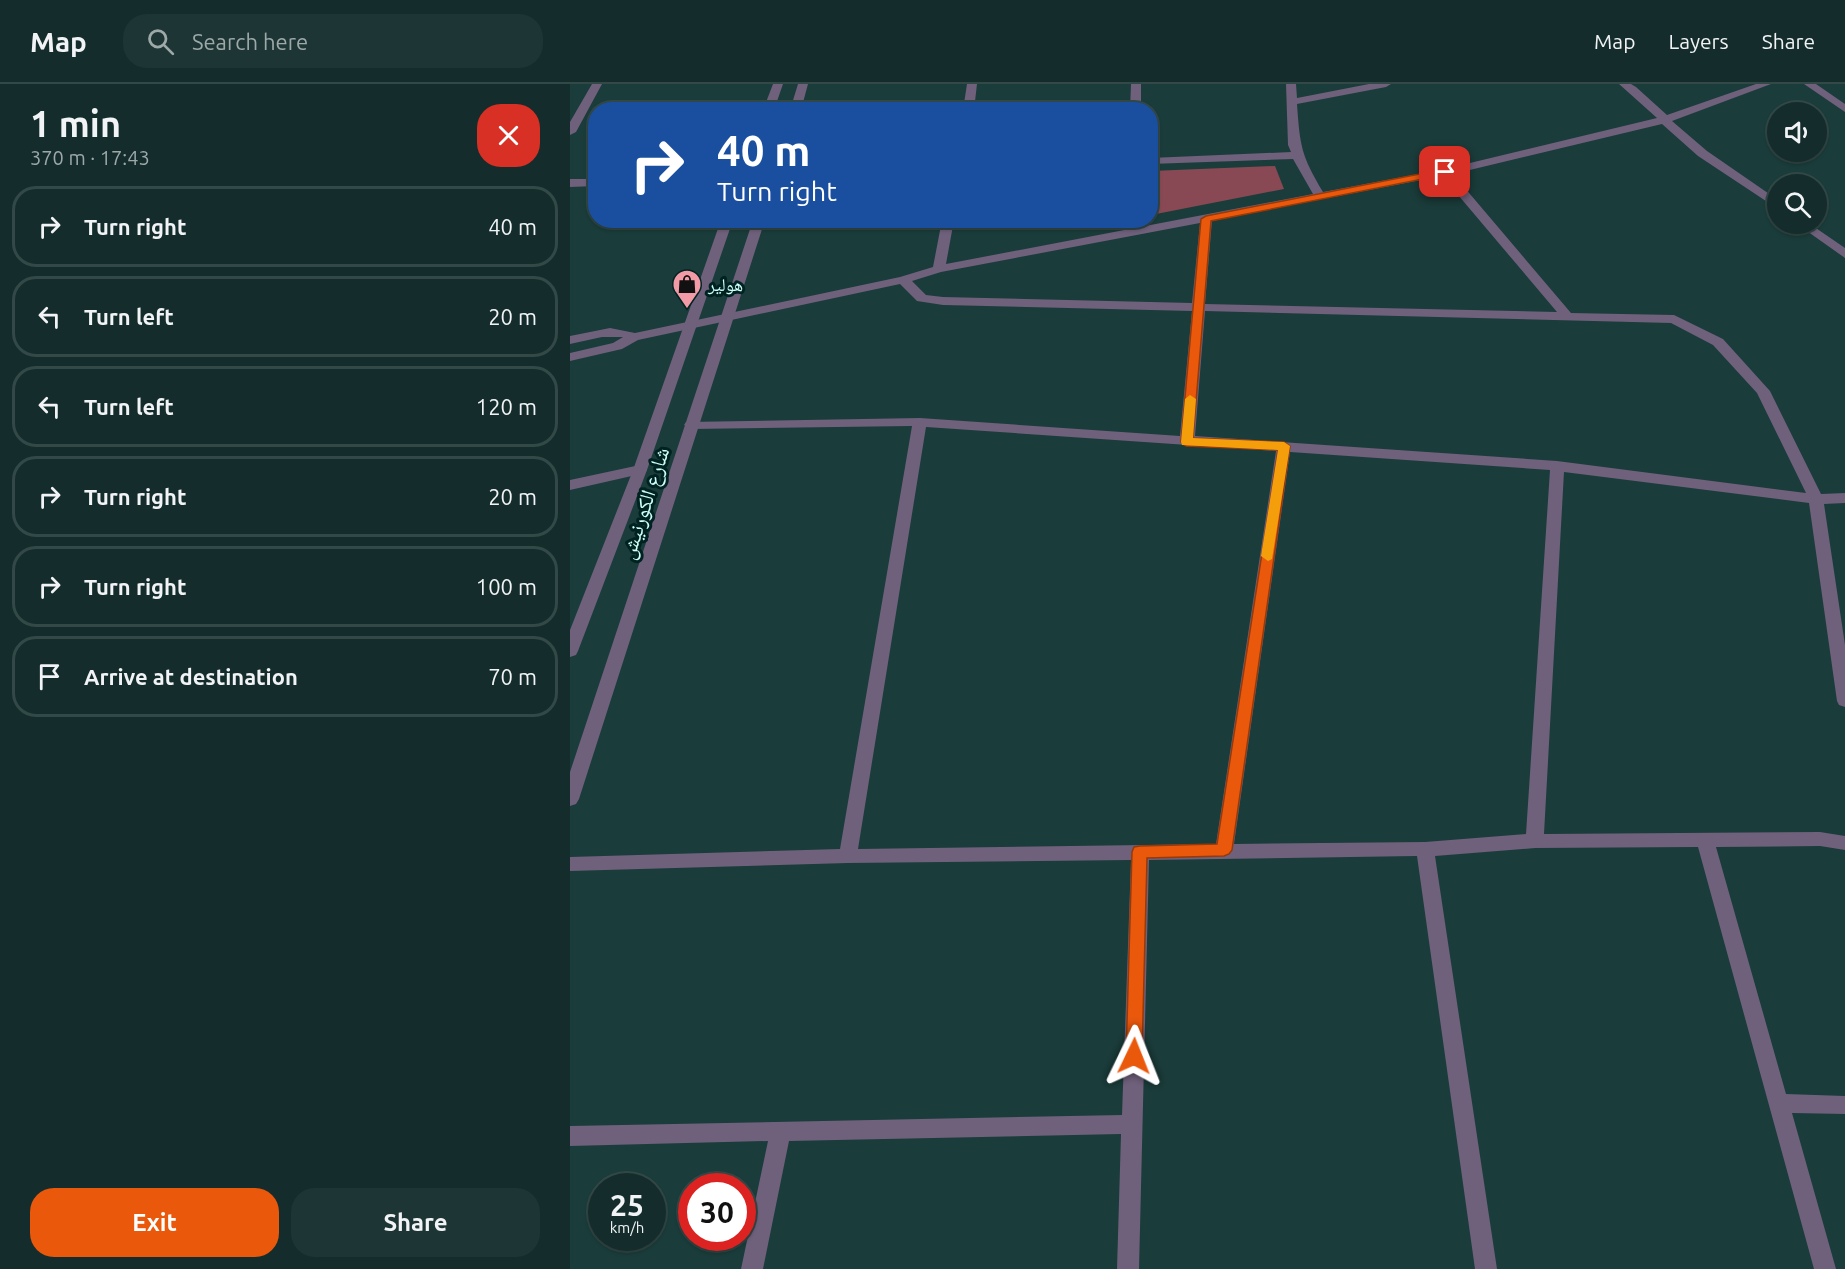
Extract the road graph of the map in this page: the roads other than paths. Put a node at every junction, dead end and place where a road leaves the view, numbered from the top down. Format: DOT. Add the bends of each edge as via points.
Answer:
graph roads {
  1 [pos="597,84"];
  2 [pos="778,84"];
  3 [pos="803,84"];
  4 [pos="972,84"];
  5 [pos="1136,84"];
  6 [pos="1291,84"];
  7 [pos="1386,84"];
  8 [pos="1624,84"];
  9 [pos="1766,84"];
  10 [pos="1809,84"];
  11 [pos="771,102"];
  12 [pos="797,102"];
  13 [pos="969,102"];
  14 [pos="1135,102"];
  15 [pos="1291,102"];
  16 [pos="1845,108"];
  17 [pos="1664,120"];
  18 [pos="570,132"];
  19 [pos="1297,155"];
  20 [pos="1158,161"];
  21 [pos="1445,172"];
  22 [pos="588,182"];
  23 [pos="570,183"];
  24 [pos="1320,196"];
  25 [pos="1767,198"];
  26 [pos="1206,219"];
  27 [pos="724,228"];
  28 [pos="756,228"];
  29 [pos="947,228"];
  30 [pos="1126,228"];
  31 [pos="1817,234"];
  32 [pos="1125,235"];
  33 [pos="1844,253"];
  34 [pos="939,269"];
  35 [pos="903,280"];
  36 [pos="1198,307"];
  37 [pos="1566,315"];
  38 [pos="726,318"];
  39 [pos="690,325"];
  40 [pos="634,337"];
  41 [pos="570,340"];
  42 [pos="570,357"];
  43 [pos="920,422"];
  44 [pos="691,425"];
  45 [pos="1186,442"];
  46 [pos="1284,446"];
  47 [pos="1557,466"];
  48 [pos="640,470"];
  49 [pos="570,485"];
  50 [pos="1845,498"];
  51 [pos="1816,499"];
  52 [pos="570,651"];
  53 [pos="1845,701"];
  54 [pos="570,799"];
  55 [pos="1705,840"];
  56 [pos="1535,841"];
  57 [pos="1845,843"];
  58 [pos="1425,849"];
  59 [pos="1224,850"];
  60 [pos="1140,852"];
  61 [pos="848,856"];
  62 [pos="570,864"];
  63 [pos="1780,1103"];
  64 [pos="1845,1105"];
  65 [pos="1132,1124"];
  66 [pos="780,1132"];
  67 [pos="570,1136"];
  68 [pos="752,1269"];
  69 [pos="1128,1269"];
  70 [pos="1486,1269"];
  71 [pos="1824,1269"];
  1 -- 18 [label="street"];
  2 -- 11 [label="street"];
  3 -- 12 [label="street"];
  4 -- 13 [label="street"];
  5 -- 14 [label="street"];
  6 -- 15 [label="street"];
  7 -- 15 [label="street"];
  8 -- 17 [label="street" via="1644,97"];
  9 -- 17 [label="street"];
  10 -- 16 [label="street"];
  15 -- 19 [label="street"];
  17 -- 21 [label="street"];
  17 -- 25 [label="street"];
  19 -- 20 [label="street"];
  19 -- 24 [label="street"];
  21 -- 24 [label="street"];
  21 -- 37 [label="street"];
  22 -- 23 [label="street"];
  24 -- 26 [label="street"];
  26 -- 32 [label="street"];
  26 -- 36 [label="street"];
  27 -- 39 [label="street, شارع الكورنيش"];
  28 -- 38 [label="street, شارع الكورنيش"];
  29 -- 34 [label="street"];
  30 -- 32 [label="street"];
  31 -- 33 [label="street"];
  32 -- 34 [label="street"];
  34 -- 35 [label="street"];
  35 -- 36 [label="street" via="922,298 943,301"];
  35 -- 38 [label="street"];
  36 -- 37 [label="street"];
  36 -- 45 [label="street"];
  37 -- 51 [label="street" via="1674,319 1718,342 1763,392"];
  38 -- 39 [label="street"];
  38 -- 44 [label="street, شارع الكورنيش"];
  39 -- 40 [label="street"];
  39 -- 48 [label="street, شارع الكورنيش"];
  40 -- 41 [label="street" via="609,332"];
  40 -- 42 [label="street" via="617,346"];
  43 -- 44 [label="street"];
  43 -- 45 [label="street"];
  43 -- 61 [label="street"];
  44 -- 54 [label="street, شارع الكورنيش"];
  45 -- 46 [label="street"];
  46 -- 47 [label="street"];
  46 -- 59 [label="street"];
  47 -- 51 [label="street"];
  47 -- 56 [label="street"];
  48 -- 49 [label="street"];
  48 -- 52 [label="street, شارع الكورنيش"];
  50 -- 51 [label="street"];
  51 -- 53 [label="street"];
  55 -- 56 [label="street"];
  55 -- 57 [label="street" via="1820,839"];
  55 -- 63 [label="street"];
  56 -- 58 [label="street"];
  58 -- 59 [label="street"];
  58 -- 70 [label="street"];
  59 -- 60 [label="street"];
  60 -- 61 [label="street"];
  60 -- 65 [label="street"];
  61 -- 62 [label="street"];
  63 -- 64 [label="street"];
  63 -- 71 [label="street"];
  65 -- 66 [label="street"];
  65 -- 69 [label="street"];
  66 -- 67 [label="street"];
  66 -- 68 [label="street"];
}
